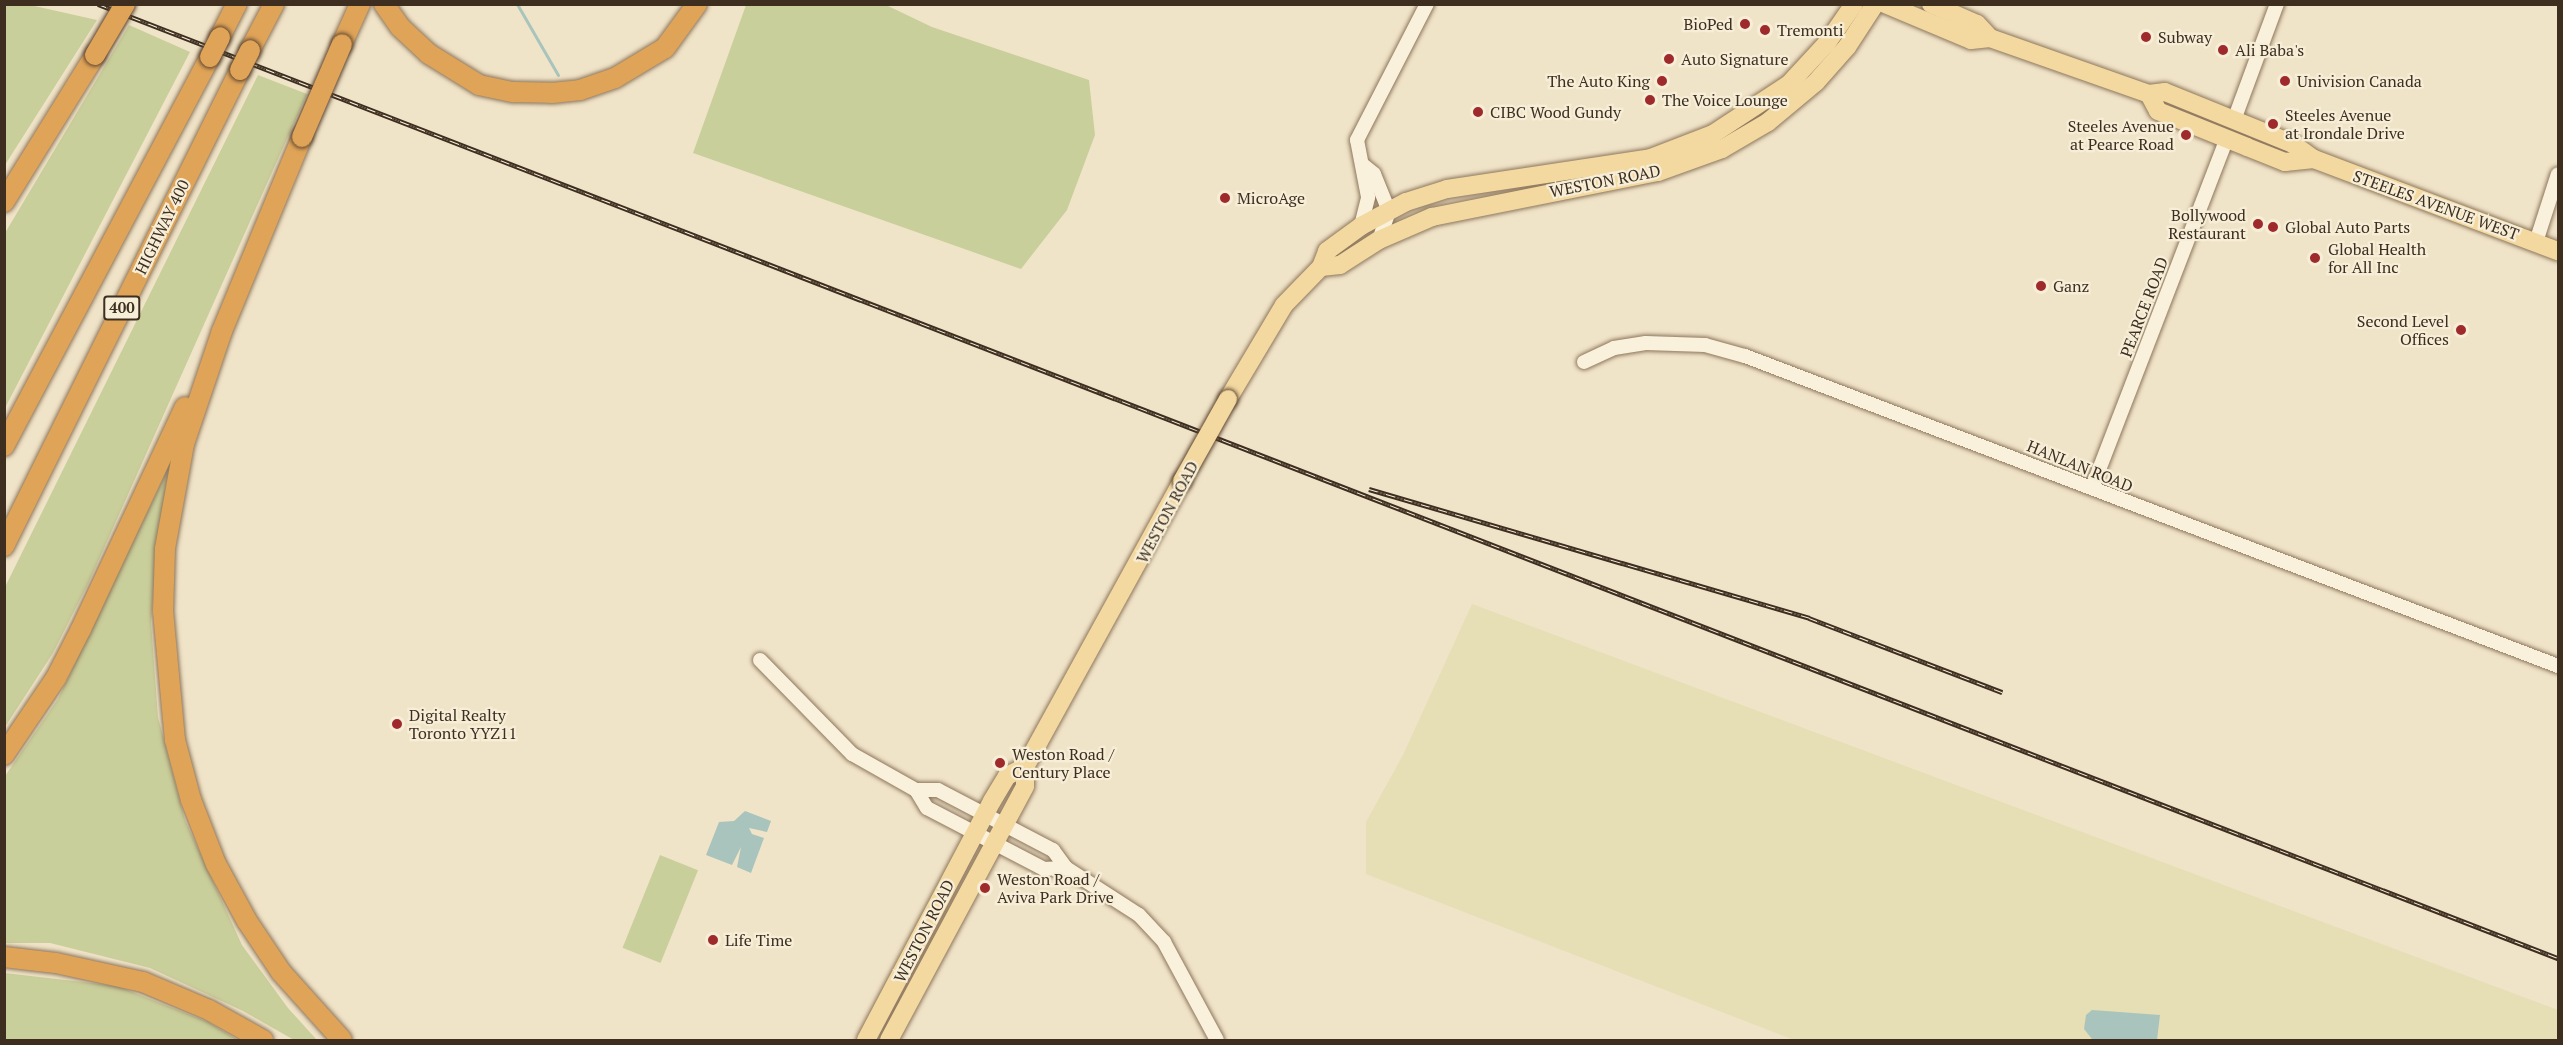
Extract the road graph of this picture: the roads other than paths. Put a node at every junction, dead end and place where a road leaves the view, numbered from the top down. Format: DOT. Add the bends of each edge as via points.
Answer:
graph roads {
  1 [pos="125,4"];
  2 [pos="237,4"];
  3 [pos="274,4"];
  4 [pos="360,4"];
  5 [pos="384,4"];
  6 [pos="697,4"];
  7 [pos="1427,4"];
  8 [pos="1854,4"];
  9 [pos="1875,4"];
  10 [pos="1885,4"];
  11 [pos="1931,4"];
  12 [pos="2277,4"];
  13 [pos="1990,38"];
  14 [pos="2149,94"];
  15 [pos="2234,120"];
  16 [pos="2227,139"];
  17 [pos="2314,159"];
  18 [pos="1363,165"];
  19 [pos="2559,174"];
  20 [pos="4,202"];
  21 [pos="1389,211"];
  22 [pos="1360,226"];
  23 [pos="1379,240"];
  24 [pos="2536,242"];
  25 [pos="2559,251"];
  26 [pos="1322,267"];
  27 [pos="222,331"];
  28 [pos="1584,362"];
  29 [pos="4,446"];
  30 [pos="2092,488"];
  31 [pos="4,546"];
  32 [pos="760,660"];
  33 [pos="2559,666"];
  34 [pos="4,755"];
  35 [pos="1025,767"];
  36 [pos="916,790"];
  37 [pos="984,815"];
  38 [pos="1002,825"];
  39 [pos="974,833"];
  40 [pos="992,843"];
  41 [pos="1066,868"];
  42 [pos="4,957"];
  43 [pos="263,1041"];
  44 [pos="342,1041"];
  45 [pos="866,1041"];
  46 [pos="889,1041"];
  47 [pos="1217,1041"];
  1 -- 20 [label="highway, bridge"];
  2 -- 29 [label="highway, 400, bridge"];
  3 -- 31 [label="highway, HIGHWAY 400 / 400, bridge"];
  4 -- 27 [label="highway, bridge"];
  5 -- 6 [label="highway" via="400,27 429,54 479,85 513,92 552,93 580,90 615,78 664,48"];
  7 -- 18 [label="street" via="1361,128 1358,140"];
  8 -- 21 [label="main road, WESTON ROAD" via="1827,43 1789,84 1713,134 1651,158 1447,189"];
  9 -- 23 [label="main road, WESTON ROAD" via="1816,82 1768,122 1722,149 1658,172 1432,217"];
  10 -- 13 [label="main road, STEELES AVENUE WEST" via="1971,40"];
  11 -- 13 [label="main road, STEELES AVENUE WEST" via="1977,24"];
  12 -- 15 [label="street"];
  13 -- 14 [label="main road, STEELES AVENUE WEST"];
  14 -- 15 [label="main road, STEELES AVENUE WEST" via="2165,92"];
  14 -- 16 [label="main road, STEELES AVENUE WEST" via="2158,111"];
  15 -- 16 [label="main road"];
  15 -- 17 [label="main road, STEELES AVENUE WEST" via="2293,144"];
  16 -- 17 [label="main road, STEELES AVENUE WEST" via="2285,162"];
  16 -- 30 [label="street, PEARCE ROAD"];
  17 -- 24 [label="main road, STEELES AVENUE WEST"];
  18 -- 21 [label="street" via="1374,174"];
  18 -- 22 [label="street" via="1362,179 1368,197"];
  19 -- 24 [label="street"];
  21 -- 22 [label="main road, WESTON ROAD"];
  21 -- 23 [label="street"];
  22 -- 26 [label="main road, WESTON ROAD" via="1327,251"];
  23 -- 26 [label="main road, WESTON ROAD" via="1340,265"];
  24 -- 25 [label="main road, STEELES AVENUE WEST"];
  26 -- 35 [label="main road, WESTON ROAD, bridge" via="1284,305 1228,399"];
  27 -- 34 [label="highway" via="56,678"];
  27 -- 44 [label="highway" via="184,444 165,549 166,673 175,740 191,800 216,864 241,911 281,972"];
  28 -- 30 [label="street, HANLAN ROAD" via="1628,344 1705,345 1869,401"];
  30 -- 33 [label="street, HANLAN ROAD"];
  32 -- 36 [label="street" via="852,754"];
  35 -- 37 [label="main road, WESTON ROAD" via="1007,776"];
  35 -- 38 [label="main road, WESTON ROAD" via="1025,786"];
  36 -- 37 [label="street" via="938,790"];
  36 -- 39 [label="street" via="927,808"];
  37 -- 38 [label="street"];
  37 -- 39 [label="main road, WESTON ROAD"];
  38 -- 40 [label="main road, WESTON ROAD"];
  38 -- 41 [label="street" via="1053,850"];
  39 -- 40 [label="street"];
  39 -- 45 [label="main road, WESTON ROAD"];
  40 -- 41 [label="street" via="1044,869"];
  40 -- 46 [label="main road, WESTON ROAD"];
  41 -- 47 [label="street" via="1139,915 1164,942"];
  42 -- 43 [label="highway" via="56,963 143,982 209,1010"];
}
